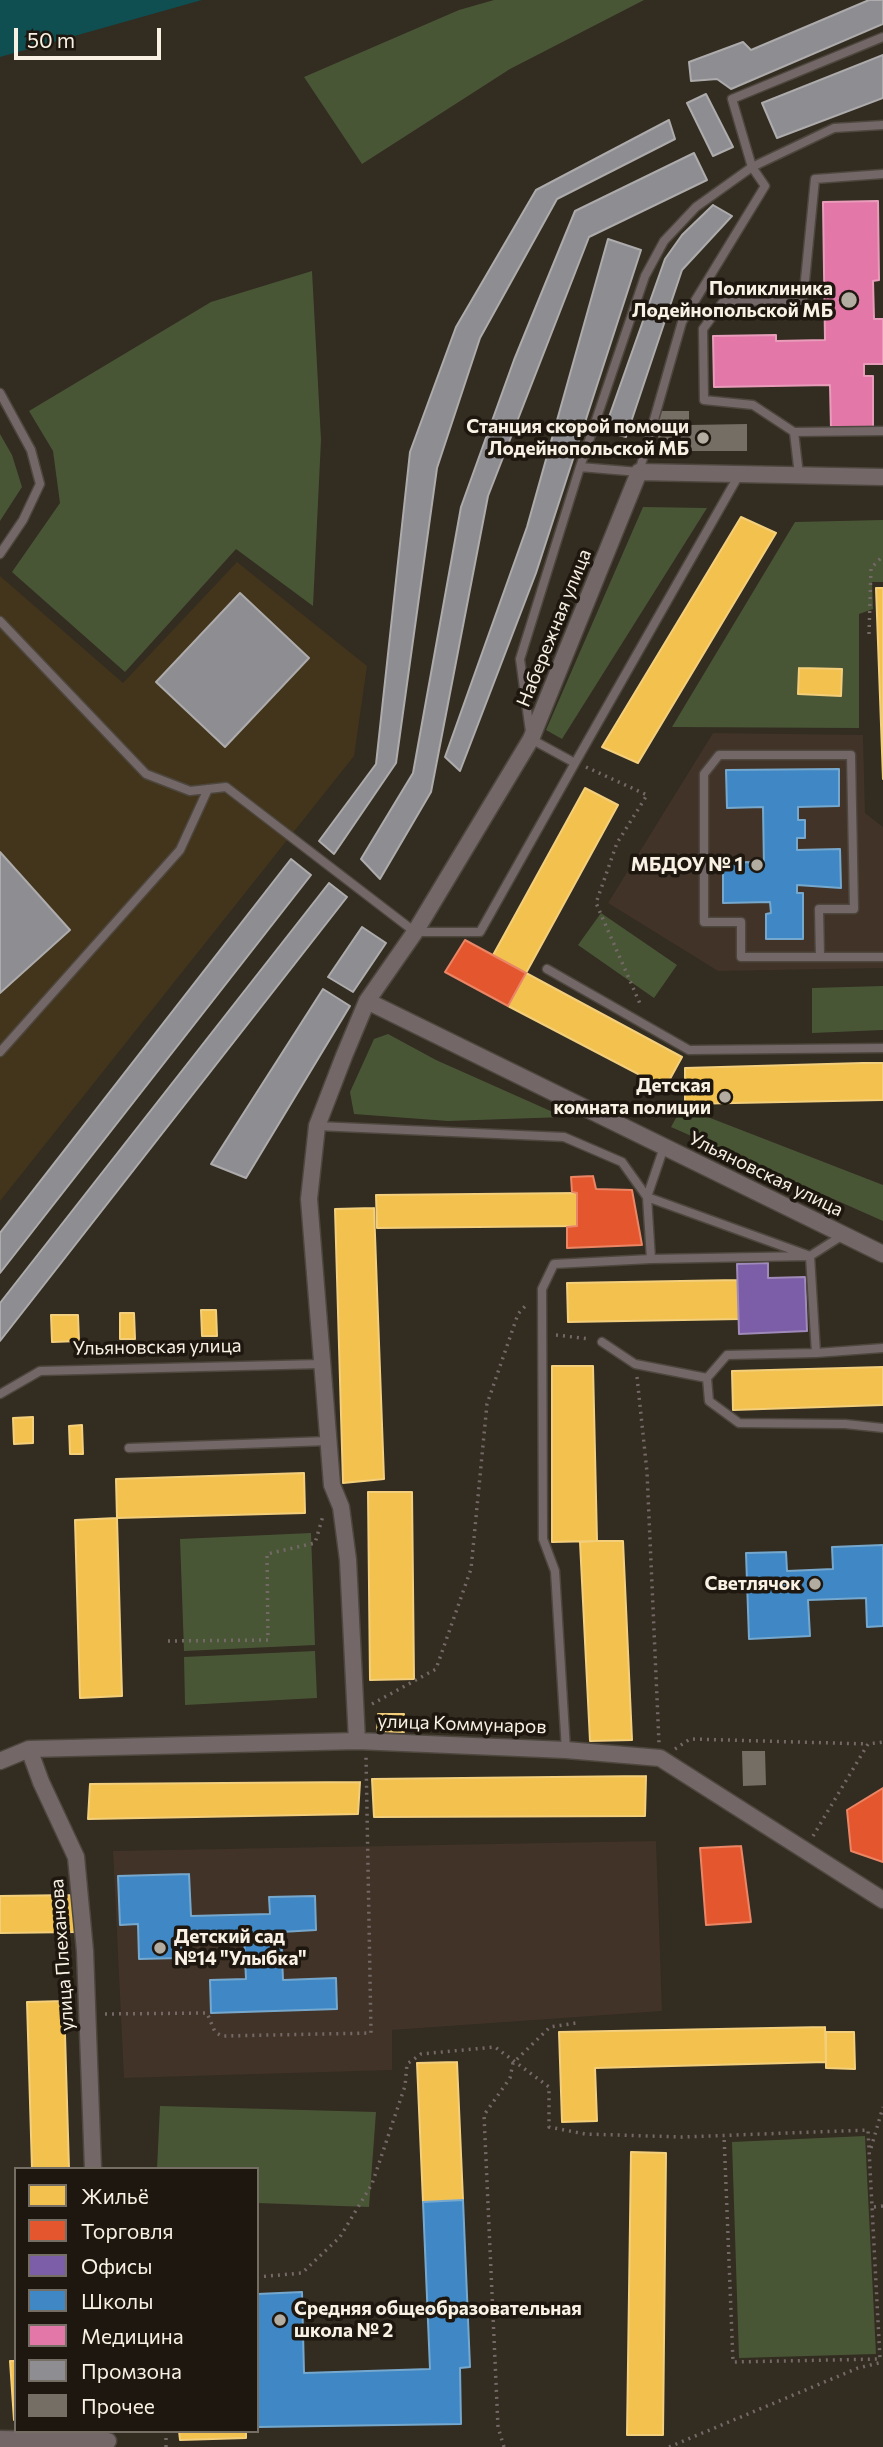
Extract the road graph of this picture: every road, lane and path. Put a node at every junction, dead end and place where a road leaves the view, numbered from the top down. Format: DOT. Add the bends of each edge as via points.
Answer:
graph roads {
  1 [pos="883,37"];
  2 [pos="883,125"];
  3 [pos="752,167"];
  4 [pos="883,174"];
  5 [pos="0,393"];
  6 [pos="794,432"];
  7 [pos="883,432"];
  8 [pos="580,467"];
  9 [pos="639,472"];
  10 [pos="740,473"];
  11 [pos="799,475"];
  12 [pos="883,477"];
  13 [pos="0,555"];
  14 [pos="883,556"];
  15 [pos="0,621"];
  16 [pos="869,634"];
  17 [pos="531,739"];
  18 [pos="575,763"];
  19 [pos="208,789"];
  20 [pos="415,932"];
  21 [pos="820,957"];
  22 [pos="883,957"];
  23 [pos="547,969"];
  24 [pos="367,1001"];
  25 [pos="651,1027"];
  26 [pos="883,1048"];
  27 [pos="0,1052"];
  28 [pos="317,1126"];
  29 [pos="664,1147"];
  30 [pos="647,1197"];
  31 [pos="843,1235"];
  32 [pos="883,1254"];
  33 [pos="810,1256"];
  34 [pos="651,1259"];
  35 [pos="541,1289"];
  36 [pos="540,1335"];
  37 [pos="602,1342"];
  38 [pos="883,1348"];
  39 [pos="816,1353"];
  40 [pos="321,1364"];
  41 [pos="635,1364"];
  42 [pos="707,1378"];
  43 [pos="0,1394"];
  44 [pos="883,1428"];
  45 [pos="328,1441"];
  46 [pos="129,1448"];
  47 [pos="332,1485"];
  48 [pos="168,1641"];
  49 [pos="366,1707"];
  50 [pos="361,1741"];
  51 [pos="883,1742"];
  52 [pos="868,1744"];
  53 [pos="29,1749"];
  54 [pos="566,1750"];
  55 [pos="660,1758"];
  56 [pos="0,1761"];
  57 [pos="805,1849"];
  58 [pos="883,1900"];
  59 [pos="88,2016"];
  60 [pos="576,2023"];
  61 [pos="513,2063"];
  62 [pos="883,2107"];
  63 [pos="724,2135"];
  64 [pos="869,2154"];
  65 [pos="93,2167"];
  66 [pos="883,2206"];
  67 [pos="874,2207"];
  68 [pos="259,2277"];
  69 [pos="883,2362"];
  70 [pos="0,2440"];
  71 [pos="108,2440"];
  72 [pos="503,2447"];
  73 [pos="669,2447"];
  1 -- 3 [label="lane" via="732,99"];
  2 -- 3 [label="lane" via="834,128"];
  3 -- 8 [label="lane" via="696,207 664,240 645,276"];
  3 -- 9 [label="lane" via="765,186 682,322"];
  4 -- 6 [label="lane" via="815,179 803,301 723,302 703,329 704,400 753,405"];
  5 -- 13 [label="lane" via="31,450 40,484"];
  6 -- 7 [label="lane"];
  6 -- 11 [label="lane"];
  8 -- 9 [label="lane"];
  8 -- 17 [label="lane" via="520,659"];
  9 -- 10 [label="street"];
  9 -- 17 [label="street, Набережная улица"];
  10 -- 11 [label="street"];
  10 -- 18 [label="lane"];
  11 -- 12 [label="street"];
  14 -- 16 [label="path" via="871,568"];
  15 -- 19 [label="lane" via="146,774 190,790"];
  17 -- 18 [label="lane"];
  17 -- 20 [label="street, Набережная улица"];
  18 -- 20 [label="lane" via="480,932"];
  18 -- 25 [label="path" via="647,795 617,843 596,903"];
  19 -- 20 [label="lane" via="226,787"];
  19 -- 27 [label="lane" via="180,850"];
  20 -- 24 [label="street, Набережная улица"];
  21 -- 21 [label="lane" via="819,909 854,909 851,755 719,755 704,774 704,922 741,922 741,957"];
  21 -- 22 [label="lane"];
  23 -- 25 [label="lane"];
  24 -- 28 [label="street, Набережная улица"];
  24 -- 29 [label="street, Ульяновская улица"];
  25 -- 26 [label="lane" via="689,1050"];
  28 -- 30 [label="lane" via="564,1137 622,1162"];
  28 -- 40 [label="street, Набережная улица" via="309,1199"];
  29 -- 30 [label="lane"];
  29 -- 31 [label="street, Ульяновская улица"];
  30 -- 33 [label="lane"];
  30 -- 34 [label="lane"];
  31 -- 32 [label="street, Ульяновская улица"];
  31 -- 33 [label="lane"];
  33 -- 34 [label="lane"];
  33 -- 39 [label="lane"];
  34 -- 35 [label="lane" via="554,1264"];
  35 -- 36 [label="lane"];
  35 -- 49 [label="path" via="518,1314 487,1404 471,1569 436,1669"];
  36 -- 37 [label="path" via="573,1335"];
  36 -- 54 [label="lane" via="543,1539 555,1571"];
  37 -- 41 [label="lane"];
  38 -- 39 [label="lane"];
  39 -- 42 [label="lane" via="727,1355"];
  40 -- 43 [label="lane, Ульяновская улица" via="40,1371"];
  40 -- 45 [label="street, Набережная улица"];
  41 -- 42 [label="lane"];
  41 -- 55 [label="path" via="647,1472"];
  42 -- 44 [label="lane" via="709,1401 738,1423"];
  45 -- 46 [label="lane"];
  45 -- 47 [label="street, Набережная улица"];
  47 -- 48 [label="path" via="315,1543 267,1554 268,1640"];
  47 -- 50 [label="street, Набережная улица" via="341,1507 348,1560"];
  50 -- 53 [label="street, улица Коммунаров"];
  50 -- 54 [label="street, улица Коммунаров"];
  50 -- 59 [label="path" via="371,2033 222,2036 215,2032 207,2013"];
  51 -- 52 [label="path"];
  52 -- 55 [label="path" via="690,1739"];
  52 -- 57 [label="path"];
  53 -- 56 [label="street, улица Коммунаров"];
  53 -- 59 [label="street, улица Плеханова" via="76,1857"];
  54 -- 55 [label="street, улица Коммунаров"];
  55 -- 57 [label="street, улица Коммунаров"];
  57 -- 58 [label="street, улица Коммунаров"];
  59 -- 65 [label="street, улица Плеханова"];
  60 -- 61 [label="path" via="550,2027"];
  61 -- 63 [label="path" via="549,2087 550,2127 585,2134"];
  61 -- 68 [label="path" via="495,2047 421,2054 407,2064 405,2086 372,2184 340,2237 302,2273"];
  61 -- 72 [label="path" via="510,2078 484,2115 498,2427"];
  62 -- 64 [label="path"];
  63 -- 64 [label="path" via="868,2130"];
  63 -- 67 [label="path" via="733,2362 880,2359"];
  64 -- 67 [label="path"];
  66 -- 67 [label="path"];
  69 -- 73 [label="path" via="858,2368"];
  70 -- 71 [label="street"];
}
